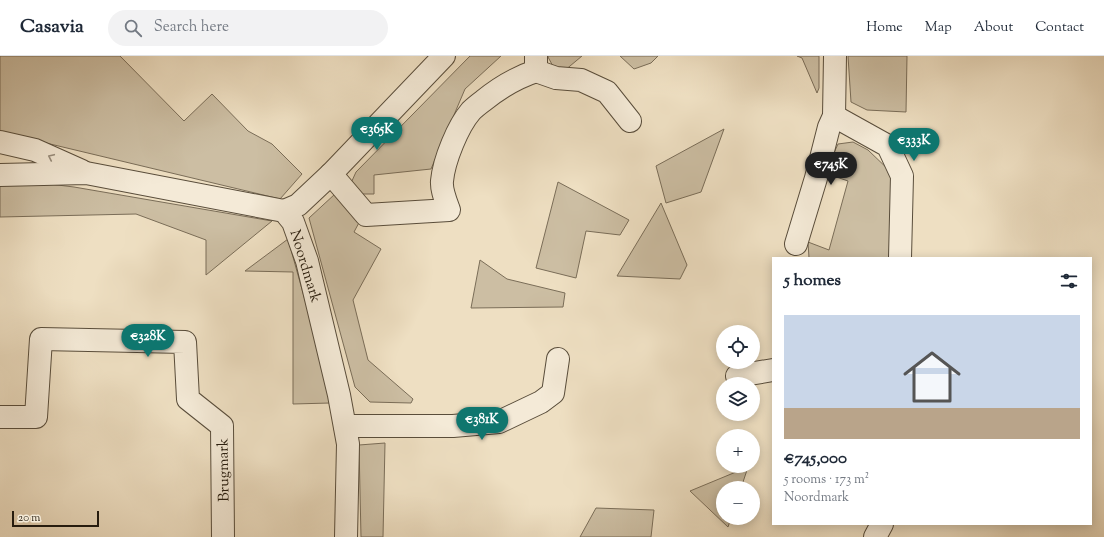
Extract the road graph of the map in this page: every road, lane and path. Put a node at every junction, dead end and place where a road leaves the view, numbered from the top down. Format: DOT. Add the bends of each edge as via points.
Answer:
graph roads {
  1 [pos="444,56"];
  2 [pos="835,56"];
  3 [pos="536,63"];
  4 [pos="834,116"];
  5 [pos="630,121"];
  6 [pos="0,142"];
  7 [pos="86,173"];
  8 [pos="331,174"];
  9 [pos="0,175"];
  10 [pos="284,211"];
  11 [pos="796,244"];
  12 [pos="900,257"];
  13 [pos="558,359"];
  14 [pos="772,370"];
  15 [pos="737,376"];
  16 [pos="0,417"];
  17 [pos="345,426"];
  18 [pos="881,525"];
  19 [pos="223,537"];
  20 [pos="346,537"];
  21 [pos="875,537"];
  1 -- 8 [label="street"];
  2 -- 4 [label="street"];
  3 -- 5 [label="street" via="556,78 582,80 607,92"];
  3 -- 8 [label="street" via="471,111 459,130 447,156 442,182 449,210 366,215"];
  4 -- 11 [label="street"];
  4 -- 12 [label="street" via="888,146 902,176"];
  7 -- 6 [label="street, Noordmark, one-way" via="35,150"];
  7 -- 9 [label="street, Noordmark"];
  7 -- 10 [label="street, Noordmark"];
  8 -- 10 [label="street" via="298,205"];
  10 -- 17 [label="street, Noordmark" via="293,222 307,261 340,395"];
  13 -- 17 [label="street" via="553,393 541,402 499,422 453,426"];
  14 -- 15 [label="street"];
  16 -- 19 [label="street, Brugmark" via="36,417 41,339 185,342 188,400 222,426"];
  17 -- 20 [label="street, Noordmark" via="348,444"];
  18 -- 21 [label="street"];
}
